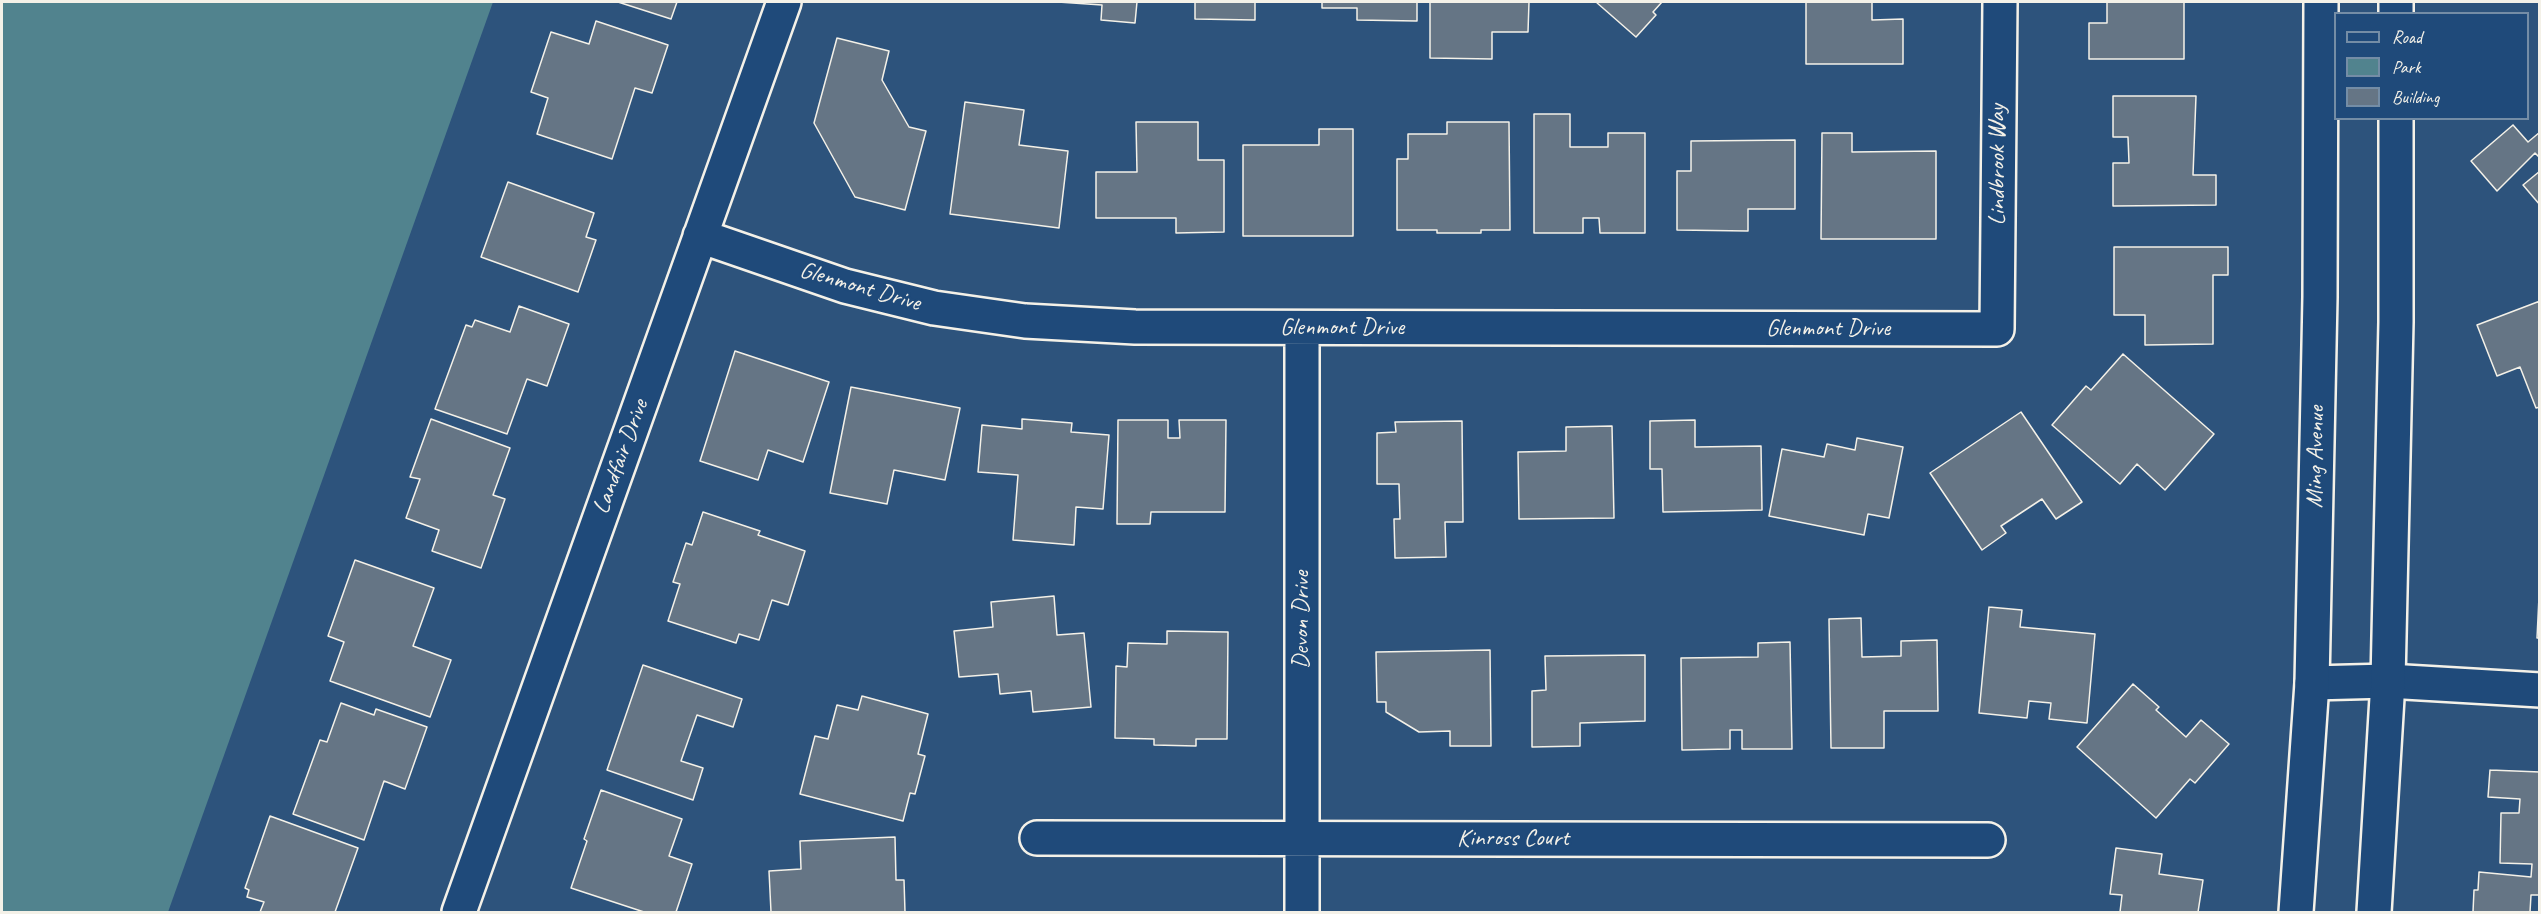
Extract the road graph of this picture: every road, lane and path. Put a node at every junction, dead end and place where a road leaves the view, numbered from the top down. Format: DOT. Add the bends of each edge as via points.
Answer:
graph roads {
  1 [pos="784,2"];
  2 [pos="2000,2"];
  3 [pos="2320,2"];
  4 [pos="2396,120"];
  5 [pos="700,237"];
  6 [pos="1302,328"];
  7 [pos="1997,330"];
  8 [pos="2388,681"];
  9 [pos="2312,682"];
  10 [pos="2540,690"];
  11 [pos="1037,838"];
  12 [pos="1302,839"];
  13 [pos="1988,840"];
  14 [pos="459,912"];
  15 [pos="1302,912"];
  16 [pos="2296,912"];
  17 [pos="2374,912"];
  1 -- 5 [label="street, Landfair Drive"];
  2 -- 7 [label="street, Lindbrook Way"];
  3 -- 9 [label="street, Ming Avenue" via="2320,297"];
  4 -- 8 [label="street" via="2396,334"];
  5 -- 6 [label="street, Glenmont Drive" via="845,286 934,308 1025,321 1135,327"];
  5 -- 14 [label="street, Landfair Drive"];
  6 -- 7 [label="street, Glenmont Drive"];
  6 -- 12 [label="street, Devon Drive"];
  8 -- 9 [label="street"];
  8 -- 10 [label="street"];
  8 -- 17 [label="street"];
  9 -- 16 [label="street, Ming Avenue"];
  11 -- 12 [label="street, Kinross Court"];
  12 -- 13 [label="street, Kinross Court"];
  12 -- 15 [label="street, Devon Drive"];
}
